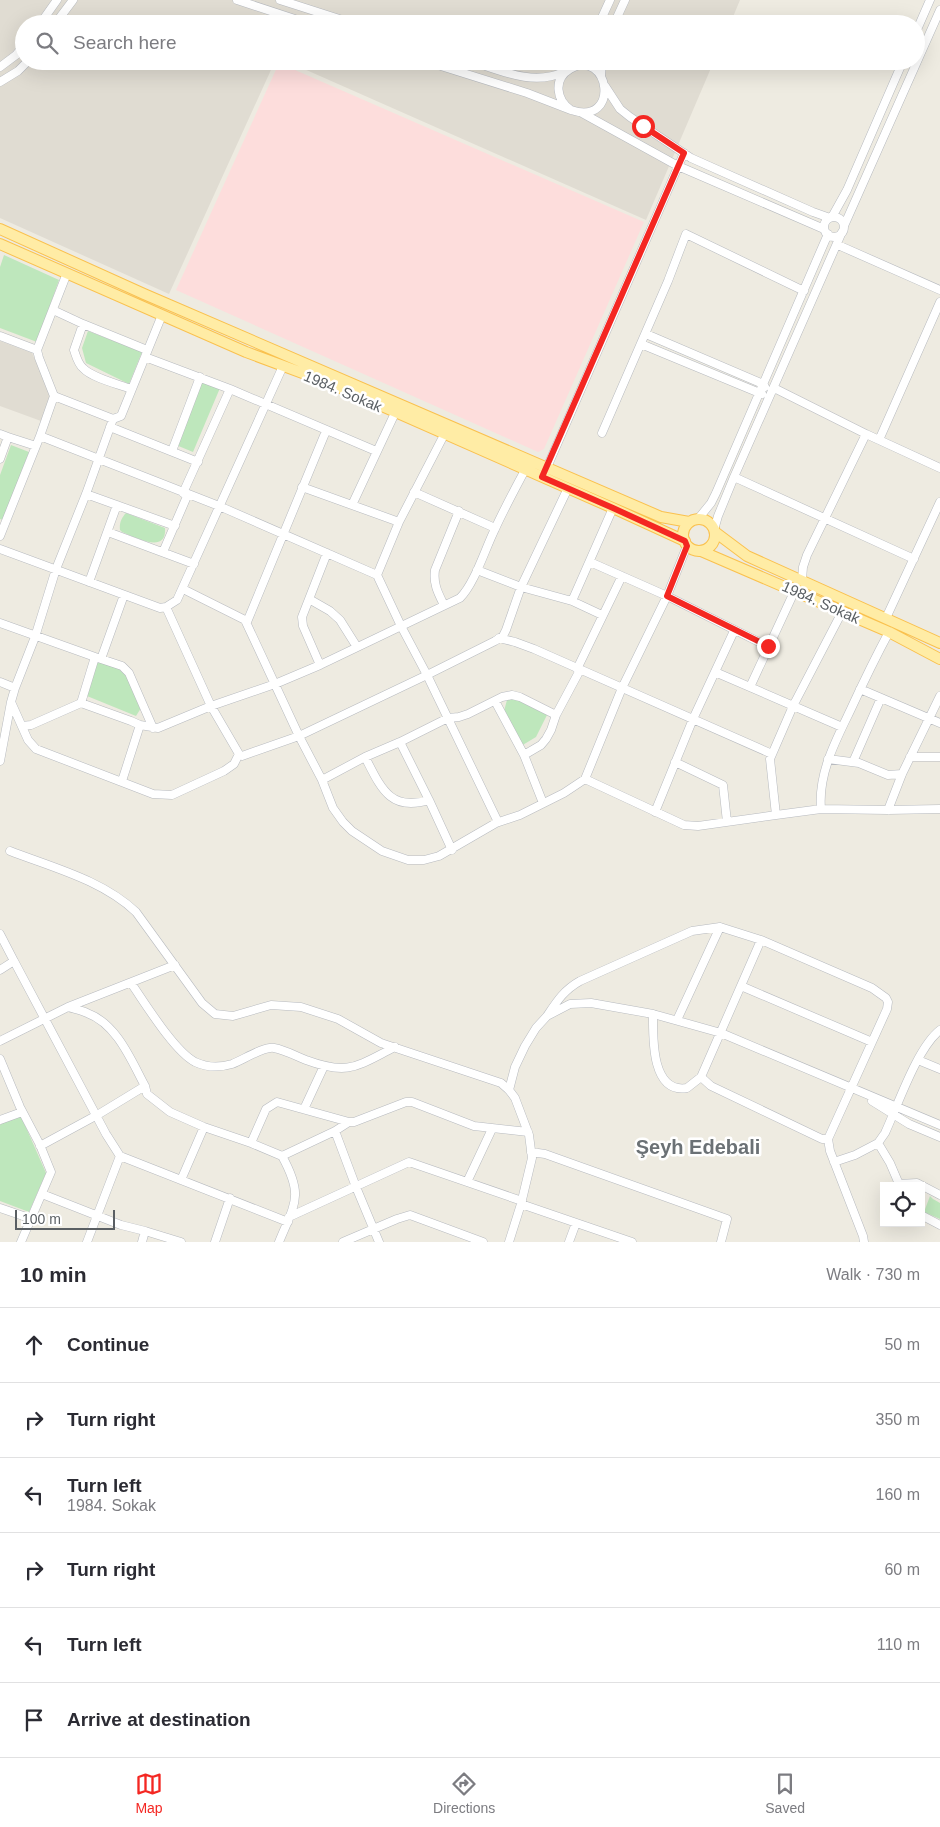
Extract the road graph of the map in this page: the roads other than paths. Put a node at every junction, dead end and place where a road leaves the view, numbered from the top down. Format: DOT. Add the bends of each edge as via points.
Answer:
graph roads {
  1 [pos="57,0"];
  2 [pos="73,0"];
  3 [pos="238,0"];
  4 [pos="280,0"];
  5 [pos="610,0"];
  6 [pos="625,0"];
  7 [pos="930,0"];
  8 [pos="940,10"];
  9 [pos="46,15"];
  10 [pos="62,15"];
  11 [pos="283,15"];
  12 [pos="327,15"];
  13 [pos="604,15"];
  14 [pos="618,15"];
  15 [pos="923,15"];
  16 [pos="925,44"];
  17 [pos="15,56"];
  18 [pos="0,66"];
  19 [pos="19,70"];
  20 [pos="453,70"];
  21 [pos="499,70"];
  22 [pos="566,70"];
  23 [pos="569,70"];
  24 [pos="596,70"];
  25 [pos="601,70"];
  26 [pos="899,70"];
  27 [pos="913,70"];
  28 [pos="601,76"];
  29 [pos="0,82"];
  30 [pos="605,86"];
  31 [pos="570,110"];
  32 [pos="582,113"];
  33 [pos="684,153"];
  34 [pos="678,166"];
  35 [pos="831,217"];
  36 [pos="0,229"];
  37 [pos="843,229"];
  38 [pos="826,231"];
  39 [pos="838,245"];
  40 [pos="1,248"];
  41 [pos="67,273"];
  42 [pos="940,290"];
  43 [pos="804,291"];
  44 [pos="940,302"];
  45 [pos="53,310"];
  46 [pos="162,315"];
  47 [pos="82,324"];
  48 [pos="646,334"];
  49 [pos="0,336"];
  50 [pos="641,344"];
  51 [pos="37,350"];
  52 [pos="146,353"];
  53 [pos="283,366"];
  54 [pos="200,377"];
  55 [pos="762,384"];
  56 [pos="230,389"];
  57 [pos="131,390"];
  58 [pos="773,391"];
  59 [pos="758,394"];
  60 [pos="54,396"];
  61 [pos="266,404"];
  62 [pos="395,413"];
  63 [pos="111,423"];
  64 [pos="326,430"];
  65 [pos="602,433"];
  66 [pos="0,434"];
  67 [pos="444,434"];
  68 [pos="866,434"];
  69 [pos="40,436"];
  70 [pos="8,437"];
  71 [pos="879,440"];
  72 [pos="36,446"];
  73 [pos="172,451"];
  74 [pos="376,451"];
  75 [pos="0,458"];
  76 [pos="98,458"];
  77 [pos="198,462"];
  78 [pos="940,468"];
  79 [pos="525,470"];
  80 [pos="545,473"];
  81 [pos="734,477"];
  82 [pos="302,487"];
  83 [pos="568,488"];
  84 [pos="414,492"];
  85 [pos="86,494"];
  86 [pos="186,494"];
  87 [pos="940,502"];
  88 [pos="117,505"];
  89 [pos="352,505"];
  90 [pos="219,506"];
  91 [pos="613,508"];
  92 [pos="459,511"];
  93 [pos="824,519"];
  94 [pos="694,521"];
  95 [pos="399,522"];
  96 [pos="176,526"];
  97 [pos="495,528"];
  98 [pos="715,531"];
  99 [pos="108,532"];
  100 [pos="282,533"];
  101 [pos="0,536"];
  102 [pos="686,543"];
  103 [pos="0,549"];
  104 [pos="701,551"];
  105 [pos="163,552"];
  106 [pos="327,553"];
  107 [pos="914,559"];
  108 [pos="590,562"];
  109 [pos="194,564"];
  110 [pos="56,569"];
  111 [pos="477,570"];
  112 [pos="377,574"];
  113 [pos="622,576"];
  114 [pos="802,580"];
  115 [pos="88,582"];
  116 [pos="521,587"];
  117 [pos="183,589"];
  118 [pos="795,590"];
  119 [pos="124,595"];
  120 [pos="667,596"];
  121 [pos="309,599"];
  122 [pos="572,601"];
  123 [pos="444,605"];
  124 [pos="166,607"];
  125 [pos="842,612"];
  126 [pos="602,615"];
  127 [pos="886,618"];
  128 [pos="247,622"];
  129 [pos="0,623"];
  130 [pos="401,626"];
  131 [pos="734,631"];
  132 [pos="889,632"];
  133 [pos="35,637"];
  134 [pos="499,638"];
  135 [pos="940,643"];
  136 [pos="768,646"];
  137 [pos="357,647"];
  138 [pos="98,658"];
  139 [pos="940,659"];
  140 [pos="320,665"];
  141 [pos="578,669"];
  142 [pos="715,672"];
  143 [pos="427,675"];
  144 [pos="0,682"];
  145 [pos="275,684"];
  146 [pos="750,687"];
  147 [pos="15,688"];
  148 [pos="622,688"];
  149 [pos="860,689"];
  150 [pos="940,696"];
  151 [pos="881,698"];
  152 [pos="495,701"];
  153 [pos="11,702"];
  154 [pos="80,703"];
  155 [pos="212,706"];
  156 [pos="793,706"];
  157 [pos="556,715"];
  158 [pos="448,718"];
  159 [pos="693,719"];
  160 [pos="930,719"];
  161 [pos="940,724"];
  162 [pos="22,726"];
  163 [pos="140,726"];
  164 [pos="842,727"];
  165 [pos="153,728"];
  166 [pos="299,736"];
  167 [pos="400,742"];
  168 [pos="239,754"];
  169 [pos="772,754"];
  170 [pos="524,755"];
  171 [pos="365,757"];
  172 [pos="940,757"];
  173 [pos="910,758"];
  174 [pos="828,759"];
  175 [pos="0,761"];
  176 [pos="675,762"];
  177 [pos="853,762"];
  178 [pos="902,774"];
  179 [pos="585,779"];
  180 [pos="322,780"];
  181 [pos="122,781"];
  182 [pos="429,800"];
  183 [pos="543,802"];
  184 [pos="821,809"];
  185 [pos="940,809"];
  186 [pos="888,810"];
  187 [pos="655,812"];
  188 [pos="776,815"];
  189 [pos="498,822"];
  190 [pos="726,822"];
  191 [pos="452,850"];
  192 [pos="10,851"];
  193 [pos="720,926"];
  194 [pos="0,934"];
  195 [pos="760,940"];
  196 [pos="14,961"];
  197 [pos="175,966"];
  198 [pos="0,970"];
  199 [pos="131,983"];
  200 [pos="742,986"];
  201 [pos="68,1007"];
  202 [pos="653,1014"];
  203 [pos="547,1016"];
  204 [pos="45,1019"];
  205 [pos="677,1020"];
  206 [pos="940,1030"];
  207 [pos="721,1033"];
  208 [pos="0,1042"];
  209 [pos="872,1042"];
  210 [pos="396,1047"];
  211 [pos="0,1059"];
  212 [pos="918,1060"];
  213 [pos="324,1066"];
  214 [pos="940,1069"];
  215 [pos="701,1077"];
  216 [pos="145,1086"];
  217 [pos="851,1088"];
  218 [pos="510,1090"];
  219 [pos="304,1109"];
  220 [pos="895,1110"];
  221 [pos="22,1112"];
  222 [pos="97,1116"];
  223 [pos="0,1120"];
  224 [pos="349,1122"];
  225 [pos="940,1125"];
  226 [pos="204,1127"];
  227 [pos="492,1129"];
  228 [pos="335,1131"];
  229 [pos="528,1132"];
  230 [pos="940,1138"];
  231 [pos="828,1139"];
  232 [pos="251,1143"];
  233 [pos="878,1143"];
  234 [pos="40,1146"];
  235 [pos="531,1152"];
  236 [pos="120,1156"];
  237 [pos="282,1156"];
  238 [pos="834,1162"];
  239 [pos="181,1180"];
  240 [pos="467,1182"];
  241 [pos="899,1182"];
  242 [pos="356,1187"];
  243 [pos="925,1187"];
  244 [pos="42,1194"];
  245 [pos="940,1195"];
  246 [pos="230,1198"];
  247 [pos="522,1202"];
  248 [pos="0,1208"];
  249 [pos="98,1215"];
  250 [pos="925,1217"];
  251 [pos="32,1219"];
  252 [pos="288,1219"];
  253 [pos="576,1223"];
  254 [pos="940,1225"];
  255 [pos="374,1230"];
  256 [pos="145,1231"];
  257 [pos="21,1242"];
  258 [pos="86,1242"];
  259 [pos="142,1242"];
  260 [pos="180,1242"];
  261 [pos="215,1242"];
  262 [pos="279,1242"];
  263 [pos="343,1242"];
  264 [pos="379,1242"];
  265 [pos="483,1242"];
  266 [pos="509,1242"];
  267 [pos="570,1242"];
  268 [pos="632,1242"];
  269 [pos="721,1242"];
  270 [pos="864,1242"];
  1 -- 9 [label="street"];
  2 -- 10 [label="street"];
  3 -- 11 [label="street"];
  4 -- 12 [label="street"];
  5 -- 13 [label="street"];
  6 -- 14 [label="street"];
  7 -- 15 [label="street"];
  8 -- 16 [label="street"];
  17 -- 18 [label="street"];
  19 -- 29 [label="street"];
  20 -- 31 [label="street"];
  21 -- 22 [label="street" via="531,78 555,76"];
  23 -- 31 [label="street" via="561,77 558,92 564,106"];
  24 -- 28 [label="street"];
  25 -- 28 [label="street"];
  26 -- 35 [label="street" via="847,190"];
  27 -- 37 [label="street"];
  28 -- 30 [label="street"];
  30 -- 32 [label="street" via="599,106"];
  30 -- 33 [label="street" via="625,113"];
  31 -- 32 [label="street"];
  32 -- 34 [label="street"];
  33 -- 34 [label="street"];
  33 -- 35 [label="street" via="804,208"];
  34 -- 38 [label="street"];
  34 -- 80 [label="street"];
  35 -- 37 [label="street" via="840,218"];
  35 -- 38 [label="street" via="825,222"];
  36 -- 80 [label="main road"];
  37 -- 38 [label="street" via="834,237"];
  37 -- 39 [label="street"];
  38 -- 43 [label="street"];
  39 -- 42 [label="street"];
  39 -- 58 [label="street"];
  40 -- 41 [label="main road, 1984. Sokak"];
  41 -- 45 [label="street"];
  41 -- 46 [label="main road, 1984. Sokak"];
  43 -- 48 [label="street" via="686,234"];
  43 -- 55 [label="street"];
  44 -- 71 [label="street"];
  45 -- 47 [label="street"];
  45 -- 51 [label="street"];
  46 -- 52 [label="street"];
  46 -- 53 [label="main road, 1984. Sokak"];
  47 -- 52 [label="street"];
  47 -- 57 [label="street" via="74,350 81,366 100,378"];
  48 -- 50 [label="street"];
  48 -- 55 [label="street"];
  49 -- 51 [label="street"];
  50 -- 59 [label="street"];
  50 -- 65 [label="street"];
  51 -- 60 [label="street"];
  52 -- 54 [label="street"];
  52 -- 57 [label="street"];
  53 -- 61 [label="street"];
  53 -- 62 [label="main road, 1984. Sokak"];
  54 -- 56 [label="street"];
  54 -- 73 [label="street"];
  55 -- 58 [label="street"];
  55 -- 59 [label="street"];
  56 -- 61 [label="street"];
  56 -- 77 [label="street"];
  57 -- 63 [label="street" via="121,416"];
  58 -- 59 [label="street"];
  58 -- 68 [label="street"];
  58 -- 81 [label="street"];
  59 -- 94 [label="street" via="716,494"];
  60 -- 63 [label="street"];
  60 -- 69 [label="street"];
  61 -- 64 [label="street"];
  61 -- 90 [label="street"];
  62 -- 67 [label="main road, 1984. Sokak"];
  62 -- 74 [label="street"];
  63 -- 73 [label="street"];
  63 -- 76 [label="street"];
  64 -- 74 [label="street"];
  64 -- 82 [label="street"];
  66 -- 70 [label="street"];
  67 -- 79 [label="main road, 1984. Sokak"];
  67 -- 84 [label="street"];
  68 -- 71 [label="street"];
  68 -- 93 [label="street"];
  69 -- 72 [label="street"];
  69 -- 76 [label="street"];
  70 -- 72 [label="street"];
  70 -- 75 [label="street"];
  71 -- 78 [label="street"];
  72 -- 101 [label="street"];
  73 -- 77 [label="street"];
  74 -- 89 [label="street"];
  76 -- 85 [label="street"];
  76 -- 86 [label="street"];
  77 -- 86 [label="street"];
  79 -- 80 [label="main road, 1984. Sokak"];
  79 -- 97 [label="street"];
  80 -- 83 [label="main road, 1984. Sokak"];
  80 -- 94 [label="main road" via="661,517"];
  81 -- 93 [label="street"];
  81 -- 98 [label="street"];
  82 -- 89 [label="street"];
  82 -- 100 [label="street"];
  83 -- 91 [label="main road, 1984. Sokak"];
  83 -- 116 [label="street"];
  84 -- 92 [label="street"];
  84 -- 95 [label="street"];
  85 -- 88 [label="street"];
  85 -- 110 [label="street"];
  86 -- 90 [label="street"];
  86 -- 96 [label="street"];
  87 -- 107 [label="street"];
  88 -- 96 [label="street"];
  88 -- 99 [label="street"];
  89 -- 95 [label="street"];
  90 -- 100 [label="street"];
  90 -- 109 [label="street"];
  91 -- 102 [label="main road, 1984. Sokak"];
  91 -- 108 [label="street"];
  92 -- 97 [label="street"];
  92 -- 123 [label="street" via="435,570 436,591"];
  93 -- 107 [label="street"];
  93 -- 114 [label="street" via="804,562"];
  94 -- 98 [label="main road" via="705,520"];
  94 -- 102 [label="main road" via="684,531"];
  95 -- 112 [label="street"];
  96 -- 105 [label="street"];
  97 -- 111 [label="street"];
  98 -- 104 [label="main road" via="713,543"];
  98 -- 114 [label="main road" via="747,556"];
  99 -- 105 [label="street"];
  99 -- 115 [label="street"];
  100 -- 106 [label="street"];
  100 -- 128 [label="street"];
  102 -- 104 [label="main road"];
  102 -- 120 [label="street"];
  103 -- 110 [label="street"];
  104 -- 118 [label="main road, 1984. Sokak"];
  105 -- 109 [label="street"];
  106 -- 112 [label="street"];
  106 -- 121 [label="street"];
  107 -- 127 [label="street"];
  108 -- 113 [label="street"];
  108 -- 122 [label="street"];
  109 -- 117 [label="street"];
  110 -- 115 [label="street"];
  110 -- 133 [label="street"];
  111 -- 116 [label="street"];
  111 -- 123 [label="street" via="465,593"];
  112 -- 130 [label="street"];
  113 -- 120 [label="street"];
  113 -- 126 [label="street"];
  114 -- 127 [label="main road"];
  115 -- 119 [label="street"];
  116 -- 122 [label="street"];
  116 -- 134 [label="street" via="506,630"];
  117 -- 124 [label="street" via="177,600"];
  117 -- 128 [label="street"];
  118 -- 125 [label="main road, 1984. Sokak"];
  118 -- 136 [label="street"];
  119 -- 124 [label="street" via="160,608"];
  119 -- 138 [label="street"];
  120 -- 131 [label="street"];
  120 -- 148 [label="street"];
  121 -- 137 [label="street" via="340,620"];
  121 -- 140 [label="street" via="302,617 303,626"];
  122 -- 126 [label="street"];
  123 -- 130 [label="street"];
  124 -- 155 [label="street"];
  125 -- 132 [label="main road, 1984. Sokak"];
  125 -- 156 [label="street"];
  126 -- 141 [label="street"];
  127 -- 135 [label="main road"];
  128 -- 145 [label="street"];
  129 -- 133 [label="street"];
  130 -- 137 [label="street"];
  130 -- 143 [label="street"];
  131 -- 136 [label="street"];
  131 -- 142 [label="street"];
  132 -- 139 [label="main road, 1984. Sokak"];
  132 -- 149 [label="street"];
  133 -- 138 [label="street"];
  133 -- 147 [label="street"];
  134 -- 141 [label="street"];
  134 -- 143 [label="street"];
  136 -- 146 [label="street"];
  137 -- 140 [label="street"];
  138 -- 154 [label="street"];
  138 -- 165 [label="street" via="122,666 129,673"];
  140 -- 145 [label="street"];
  141 -- 148 [label="street"];
  141 -- 157 [label="street"];
  142 -- 146 [label="street"];
  142 -- 159 [label="street"];
  143 -- 158 [label="street"];
  143 -- 166 [label="street"];
  144 -- 147 [label="street"];
  145 -- 155 [label="street"];
  145 -- 166 [label="street"];
  146 -- 156 [label="street"];
  147 -- 153 [label="street"];
  148 -- 159 [label="street"];
  148 -- 179 [label="street"];
  149 -- 151 [label="street"];
  149 -- 164 [label="street"];
  150 -- 160 [label="street"];
  151 -- 160 [label="street"];
  151 -- 177 [label="street"];
  152 -- 157 [label="street" via="512,695"];
  152 -- 158 [label="street" via="459,718"];
  152 -- 170 [label="street"];
  153 -- 162 [label="street"];
  153 -- 175 [label="street"];
  154 -- 162 [label="street"];
  154 -- 163 [label="street"];
  155 -- 165 [label="street"];
  155 -- 168 [label="street"];
  156 -- 164 [label="street"];
  156 -- 169 [label="street"];
  157 -- 170 [label="street" via="546,739"];
  158 -- 167 [label="street"];
  158 -- 189 [label="street"];
  159 -- 169 [label="street"];
  159 -- 176 [label="street"];
  160 -- 161 [label="street"];
  160 -- 173 [label="street"];
  162 -- 181 [label="street" via="36,749"];
  163 -- 165 [label="street"];
  163 -- 181 [label="street"];
  164 -- 174 [label="street"];
  166 -- 168 [label="street" via="242,756"];
  166 -- 180 [label="street"];
  167 -- 171 [label="street"];
  167 -- 182 [label="street"];
  168 -- 181 [label="street" via="230,767 172,795 153,794"];
  169 -- 188 [label="street"];
  170 -- 183 [label="street"];
  171 -- 180 [label="street"];
  171 -- 182 [label="street" via="380,786 394,800 409,804"];
  172 -- 173 [label="street"];
  173 -- 178 [label="street"];
  174 -- 177 [label="street"];
  174 -- 184 [label="street" via="821,788"];
  176 -- 187 [label="street"];
  176 -- 190 [label="street" via="723,785"];
  177 -- 178 [label="street" via="888,775"];
  178 -- 186 [label="street"];
  179 -- 183 [label="street"];
  179 -- 187 [label="street"];
  180 -- 191 [label="street" via="333,808 343,822 382,851 408,860 424,860"];
  182 -- 191 [label="street"];
  183 -- 189 [label="street"];
  184 -- 186 [label="street"];
  184 -- 188 [label="street"];
  185 -- 186 [label="street"];
  187 -- 190 [label="street" via="684,825"];
  188 -- 190 [label="street"];
  189 -- 191 [label="street"];
  192 -- 197 [label="street" via="91,882 124,900"];
  193 -- 195 [label="street"];
  193 -- 203 [label="street" via="692,931 580,981 560,996"];
  193 -- 205 [label="street"];
  194 -- 196 [label="street"];
  195 -- 200 [label="street"];
  195 -- 209 [label="street" via="872,988 886,998 887,1009"];
  196 -- 198 [label="street"];
  196 -- 204 [label="street"];
  197 -- 199 [label="street"];
  197 -- 210 [label="street" via="202,1003 216,1014 233,1016 271,1005 301,1007 338,1019"];
  199 -- 201 [label="street"];
  199 -- 213 [label="street" via="166,1033 193,1061 216,1068 274,1048"];
  200 -- 207 [label="street"];
  200 -- 209 [label="street"];
  201 -- 204 [label="street"];
  201 -- 216 [label="street" via="98,1018 112,1031"];
  202 -- 203 [label="street" via="579,1002"];
  202 -- 205 [label="street"];
  202 -- 215 [label="street" via="653,1037 660,1074 667,1082 682,1089"];
  203 -- 218 [label="street" via="525,1046"];
  204 -- 208 [label="street"];
  204 -- 222 [label="street"];
  205 -- 207 [label="street"];
  206 -- 212 [label="street" via="932,1036"];
  207 -- 215 [label="street"];
  207 -- 217 [label="street"];
  209 -- 217 [label="street"];
  210 -- 213 [label="street" via="348,1068"];
  210 -- 218 [label="street" via="501,1083"];
  211 -- 221 [label="street"];
  212 -- 214 [label="street"];
  212 -- 220 [label="street"];
  213 -- 219 [label="street"];
  215 -- 231 [label="street" via="711,1086"];
  216 -- 222 [label="street"];
  216 -- 226 [label="street" via="147,1094 170,1112"];
  217 -- 220 [label="street"];
  217 -- 231 [label="street"];
  218 -- 229 [label="street"];
  219 -- 224 [label="street"];
  219 -- 232 [label="street" via="277,1102 271,1104"];
  220 -- 225 [label="street"];
  220 -- 230 [label="street" via="909,1124"];
  220 -- 233 [label="street"];
  221 -- 223 [label="street"];
  221 -- 234 [label="street"];
  222 -- 234 [label="street"];
  222 -- 236 [label="street"];
  224 -- 227 [label="street" via="412,1102 474,1126"];
  224 -- 228 [label="street"];
  226 -- 232 [label="street"];
  226 -- 239 [label="street"];
  227 -- 229 [label="street"];
  227 -- 240 [label="street"];
  228 -- 237 [label="street"];
  228 -- 242 [label="street"];
  229 -- 235 [label="street"];
  231 -- 238 [label="street"];
  232 -- 237 [label="street"];
  233 -- 238 [label="street"];
  233 -- 241 [label="street"];
  234 -- 244 [label="street" via="51,1172"];
  235 -- 247 [label="street"];
  235 -- 269 [label="street" via="545,1154 727,1219"];
  236 -- 239 [label="street"];
  236 -- 249 [label="street"];
  237 -- 252 [label="street" via="295,1185 294,1205"];
  238 -- 270 [label="street"];
  239 -- 246 [label="street"];
  240 -- 242 [label="street" via="409,1162"];
  240 -- 247 [label="street"];
  242 -- 252 [label="street"];
  242 -- 255 [label="street"];
  243 -- 245 [label="street"];
  244 -- 249 [label="street"];
  244 -- 251 [label="street"];
  246 -- 252 [label="street"];
  246 -- 261 [label="street"];
  247 -- 253 [label="street"];
  247 -- 266 [label="street"];
  248 -- 251 [label="street"];
  249 -- 256 [label="street"];
  249 -- 258 [label="street"];
  250 -- 254 [label="street"];
  251 -- 257 [label="street"];
  252 -- 262 [label="street"];
  253 -- 267 [label="street"];
  253 -- 268 [label="street"];
  255 -- 263 [label="street"];
  255 -- 264 [label="street"];
  255 -- 265 [label="street" via="396,1218 410,1215"];
  256 -- 259 [label="street"];
  256 -- 260 [label="street"];
}
